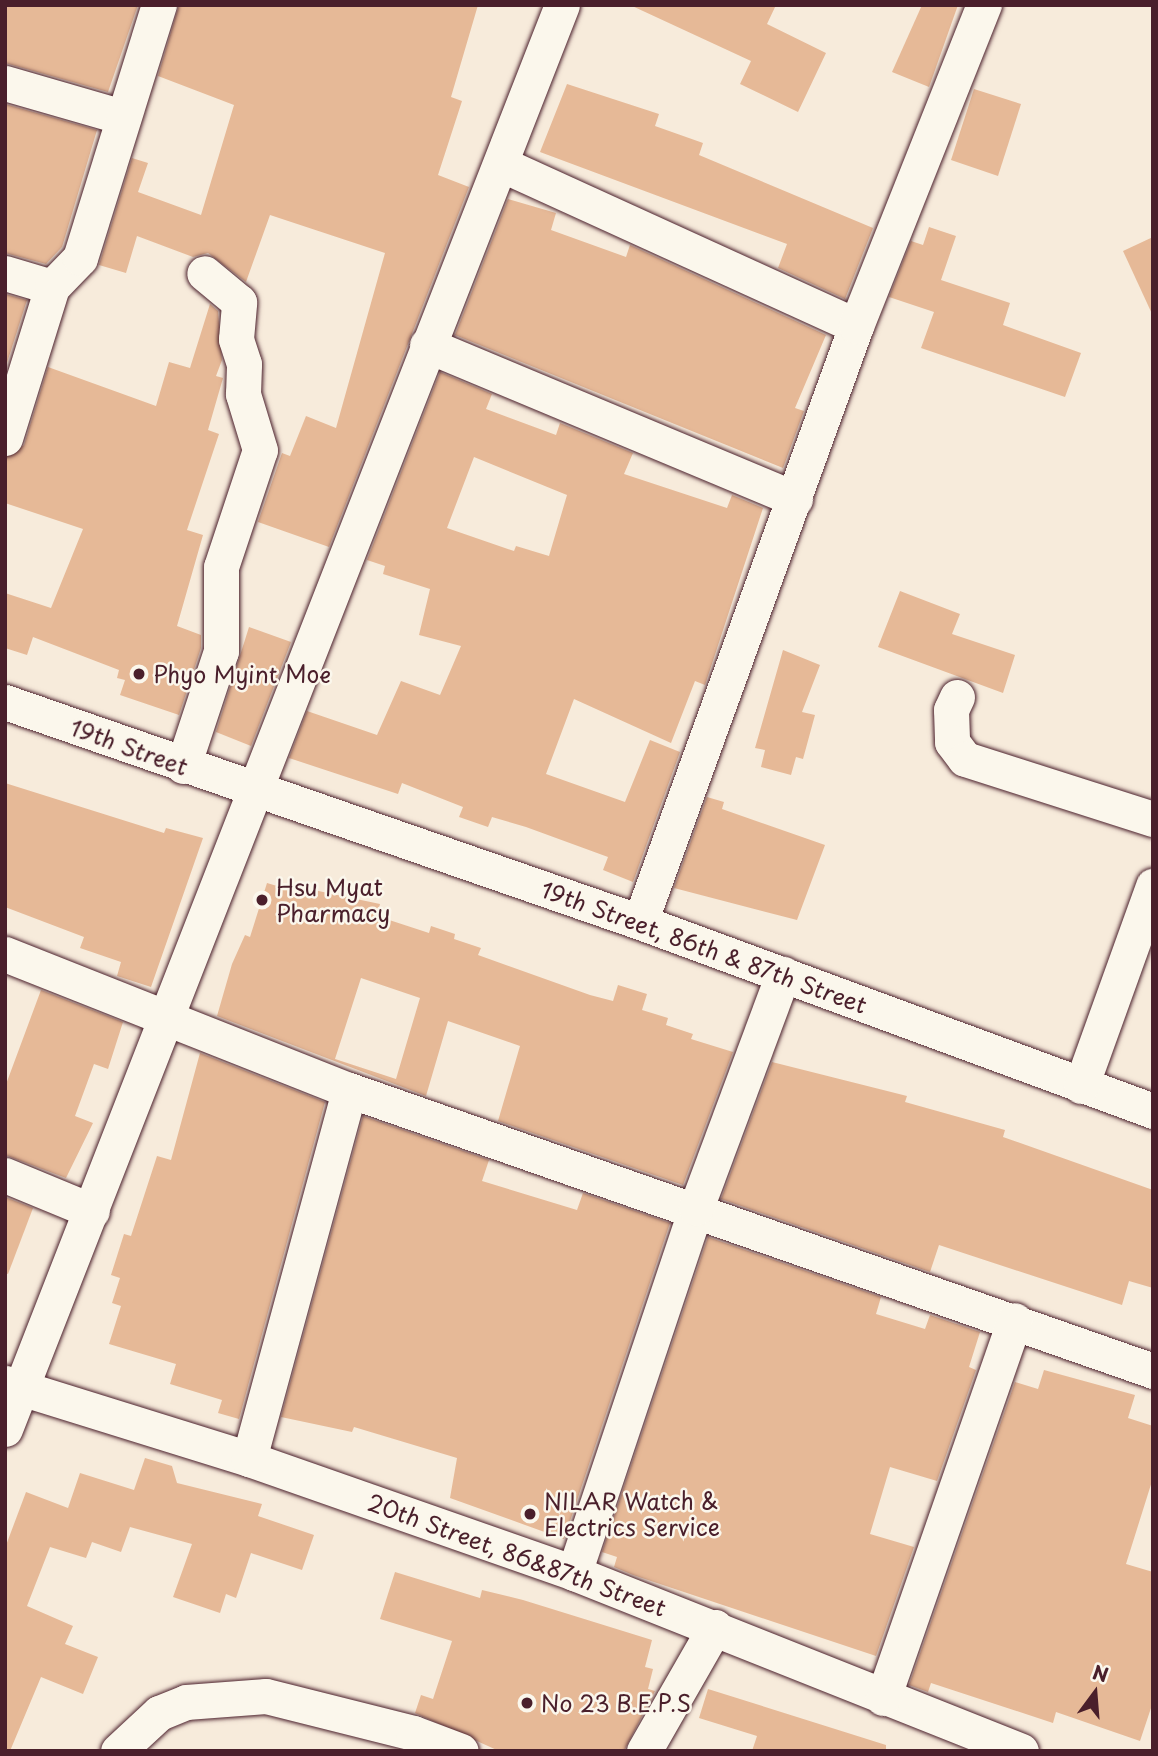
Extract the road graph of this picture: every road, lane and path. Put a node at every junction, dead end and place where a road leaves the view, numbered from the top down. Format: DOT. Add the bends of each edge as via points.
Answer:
graph roads {
  1 [pos="159,5"];
  2 [pos="562,5"];
  3 [pos="984,5"];
  4 [pos="5,83"];
  5 [pos="123,117"];
  6 [pos="501,164"];
  7 [pos="5,273"];
  8 [pos="204,273"];
  9 [pos="52,287"];
  10 [pos="856,326"];
  11 [pos="427,345"];
  12 [pos="5,438"];
  13 [pos="795,499"];
  14 [pos="957,697"];
  15 [pos="5,702"];
  16 [pos="183,766"];
  17 [pos="252,791"];
  18 [pos="1153,818"];
  19 [pos="1153,886"];
  20 [pos="640,922"];
  21 [pos="5,954"];
  22 [pos="783,974"];
  23 [pos="163,1021"];
  24 [pos="1081,1086"];
  25 [pos="349,1090"];
  26 [pos="1153,1111"];
  27 [pos="5,1175"];
  28 [pos="696,1208"];
  29 [pos="92,1211"];
  30 [pos="1015,1320"];
  31 [pos="1153,1371"];
  32 [pos="14,1385"];
  33 [pos="5,1429"];
  34 [pos="249,1460"];
  35 [pos="574,1573"];
  36 [pos="715,1627"];
  37 [pos="883,1698"];
  38 [pos="118,1751"];
  39 [pos="461,1751"];
  40 [pos="643,1751"];
  41 [pos="1021,1751"];
  1 -- 5 [label="street"];
  2 -- 6 [label="street"];
  3 -- 10 [label="street"];
  4 -- 5 [label="street"];
  5 -- 9 [label="street" via="80,258"];
  6 -- 10 [label="street"];
  6 -- 11 [label="street"];
  7 -- 9 [label="street"];
  8 -- 16 [label="street" via="239,302 236,338 244,364 243,394 260,450 220,567 221,651"];
  9 -- 12 [label="street"];
  10 -- 13 [label="street"];
  11 -- 13 [label="street"];
  11 -- 17 [label="street"];
  13 -- 20 [label="street"];
  14 -- 18 [label="street" via="951,710 953,742 965,760"];
  15 -- 16 [label="street, 19th Street"];
  16 -- 17 [label="street, 19th Street"];
  17 -- 20 [label="street, 19th Street, 86th & 87th Street"];
  17 -- 23 [label="street"];
  19 -- 24 [label="street"];
  20 -- 22 [label="street, 19th Street, 86th & 87th Street"];
  21 -- 23 [label="street"];
  22 -- 24 [label="street, 19th Street, 86th & 87th Street"];
  22 -- 28 [label="street"];
  23 -- 25 [label="street"];
  23 -- 29 [label="street"];
  24 -- 26 [label="street, 19th Street, 86th & 87th Street"];
  25 -- 28 [label="street"];
  25 -- 34 [label="street"];
  27 -- 29 [label="street"];
  28 -- 30 [label="street"];
  28 -- 35 [label="street"];
  29 -- 32 [label="street"];
  30 -- 31 [label="street"];
  30 -- 37 [label="street"];
  32 -- 33 [label="street"];
  32 -- 34 [label="street, 20th Street, 86&87th Street"];
  34 -- 35 [label="street, 20th Street, 86&87th Street"];
  35 -- 36 [label="street, 20th Street, 86&87th Street"];
  36 -- 37 [label="street, 20th Street, 86&87th Street"];
  36 -- 40 [label="street"];
  37 -- 41 [label="street, 20th Street, 86&87th Street"];
  38 -- 39 [label="street" via="159,1713 186,1703 266,1696 414,1732"];
}
